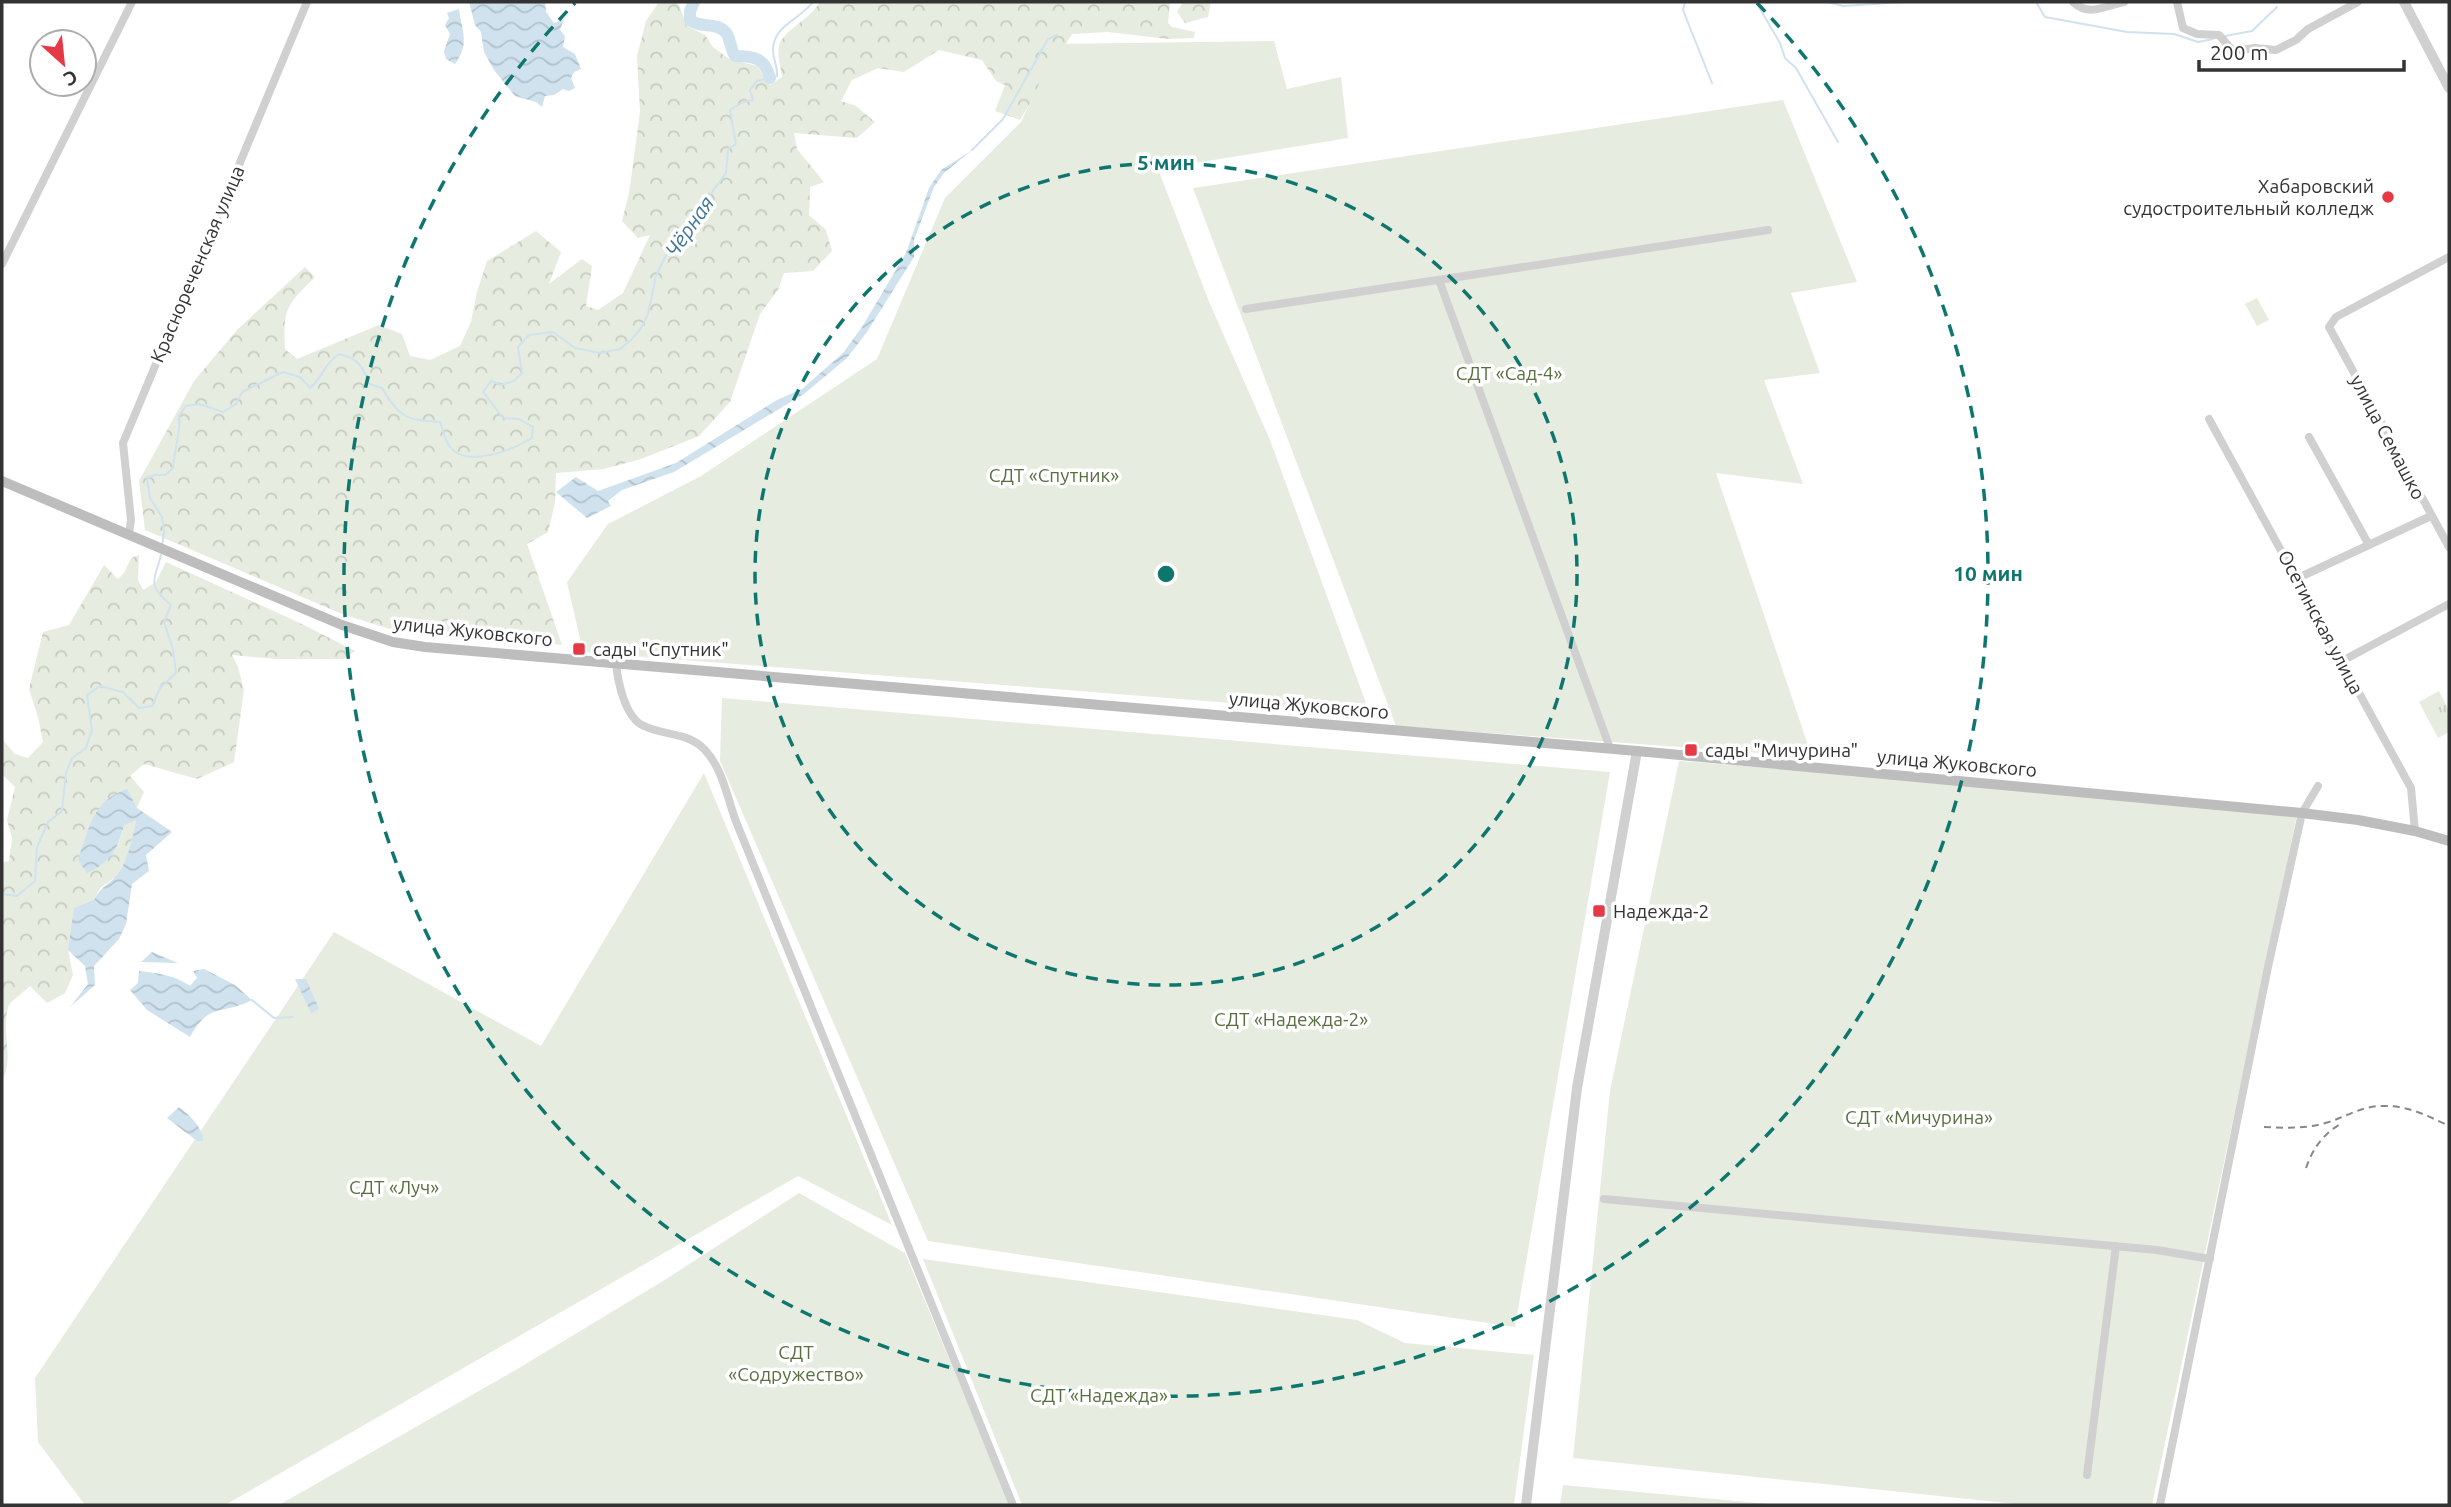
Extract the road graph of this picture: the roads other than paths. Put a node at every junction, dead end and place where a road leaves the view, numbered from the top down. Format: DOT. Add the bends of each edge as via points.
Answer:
graph roads {
  1 [pos="132,2"];
  2 [pos="307,2"];
  3 [pos="2073,2"];
  4 [pos="2124,2"];
  5 [pos="2177,2"];
  6 [pos="2358,2"];
  7 [pos="2404,2"];
  8 [pos="2449,88"];
  9 [pos="1768,230"];
  10 [pos="2449,257"];
  11 [pos="2,264"];
  12 [pos="1439,280"];
  13 [pos="1246,309"];
  14 [pos="2209,419"];
  15 [pos="2309,437"];
  16 [pos="2,481"];
  17 [pos="2431,516"];
  18 [pos="129,534"];
  19 [pos="2369,545"];
  20 [pos="2449,547"];
  21 [pos="2298,579"];
  22 [pos="2449,604"];
  23 [pos="2342,661"];
  24 [pos="616,664"];
  25 [pos="1610,748"];
  26 [pos="1637,751"];
  27 [pos="2318,786"];
  28 [pos="2302,813"];
  29 [pos="2415,831"];
  30 [pos="2449,841"];
  31 [pos="1604,1199"];
  32 [pos="2116,1246"];
  33 [pos="2210,1259"];
  34 [pos="2087,1475"];
  35 [pos="1013,1505"];
  36 [pos="1525,1505"];
  37 [pos="2160,1505"];
  1 -- 11 [label="street"];
  2 -- 18 [label="street, Краснореченская улица" via="123,443"];
  3 -- 4 [label="street" via="2089,11"];
  5 -- 6 [label="street" via="2183,28 2219,35 2233,51 2276,50"];
  7 -- 8 [label="street"];
  9 -- 12 [label="street"];
  10 -- 17 [label="street, улица Семашко" via="2336,317 2329,327"];
  12 -- 13 [label="street"];
  12 -- 25 [label="street"];
  14 -- 21 [label="street, Осетинская улица"];
  15 -- 19 [label="street"];
  16 -- 18 [label="main road, улица Жуковского"];
  17 -- 19 [label="street"];
  17 -- 20 [label="street, улица Семашко"];
  18 -- 24 [label="main road, улица Жуковского" via="341,625 393,642"];
  19 -- 21 [label="street"];
  21 -- 23 [label="street, Осетинская улица"];
  22 -- 23 [label="street"];
  23 -- 29 [label="street, Осетинская улица" via="2411,788"];
  24 -- 25 [label="main road, улица Жуковского"];
  24 -- 35 [label="street" via="619,688 637,721 692,740 704,748 717,768"];
  25 -- 26 [label="main road, улица Жуковского"];
  26 -- 28 [label="main road, улица Жуковского"];
  26 -- 36 [label="street" via="1577,1088"];
  27 -- 28 [label="street"];
  28 -- 29 [label="main road, улица Жуковского"];
  28 -- 33 [label="street"];
  29 -- 30 [label="main road, улица Жуковского"];
  31 -- 32 [label="street"];
  32 -- 33 [label="street"];
  32 -- 34 [label="street"];
  33 -- 37 [label="street"];
}
